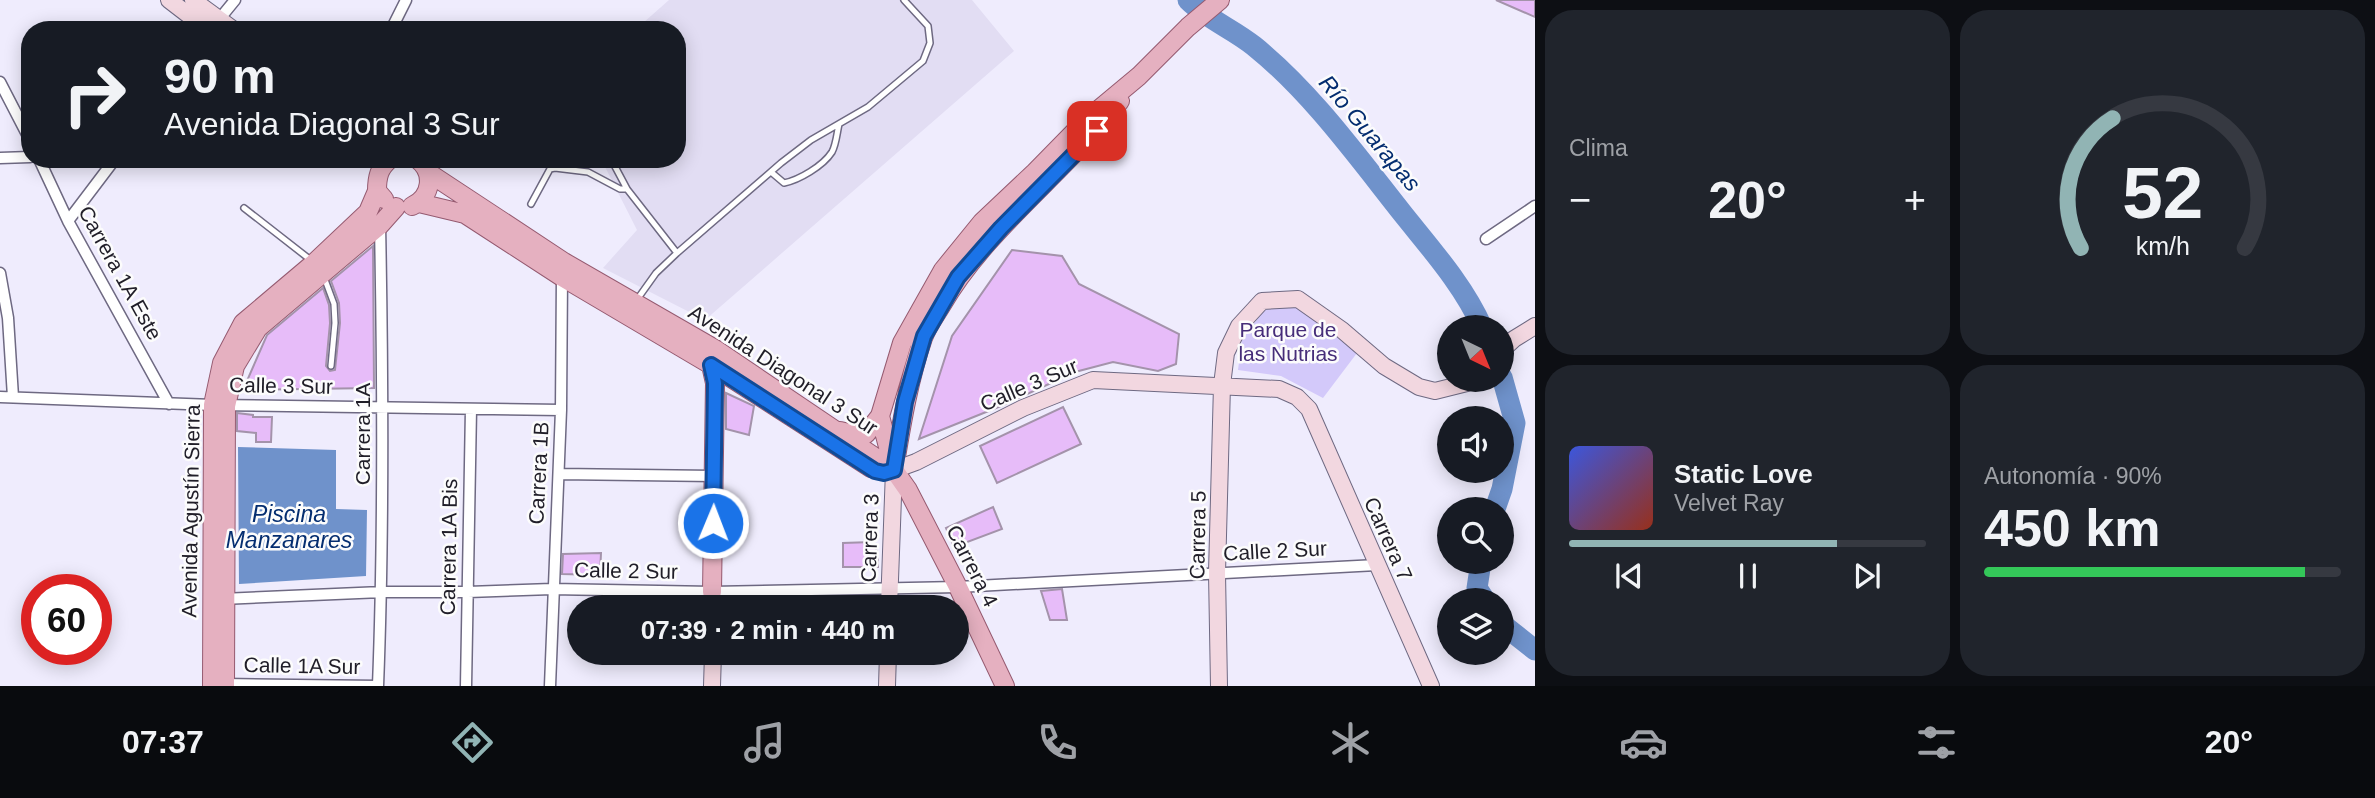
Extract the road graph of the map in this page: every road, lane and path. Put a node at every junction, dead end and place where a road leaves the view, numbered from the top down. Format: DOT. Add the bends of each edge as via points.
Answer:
graph roads {
  1 [pos="169,0"];
  2 [pos="193,0"];
  3 [pos="235,0"];
  4 [pos="406,0"];
  5 [pos="904,0"];
  6 [pos="1220,0"];
  7 [pos="205,21"];
  8 [pos="209,21"];
  9 [pos="217,21"];
  10 [pos="396,21"];
  11 [pos="1139,76"];
  12 [pos="0,82"];
  13 [pos="21,123"];
  14 [pos="839,124"];
  15 [pos="21,157"];
  16 [pos="0,158"];
  17 [pos="43,168"];
  18 [pos="108,168"];
  19 [pos="424,168"];
  20 [pos="426,168"];
  21 [pos="616,168"];
  22 [pos="771,172"];
  23 [pos="377,175"];
  24 [pos="627,189"];
  25 [pos="419,203"];
  26 [pos="531,204"];
  27 [pos="1535,206"];
  28 [pos="397,207"];
  29 [pos="244,208"];
  30 [pos="68,221"];
  31 [pos="380,225"];
  32 [pos="1486,239"];
  33 [pos="677,253"];
  34 [pos="318,268"];
  35 [pos="563,269"];
  36 [pos="0,273"];
  37 [pos="632,309"];
  38 [pos="4,318"];
  39 [pos="1534,328"];
  40 [pos="1514,341"];
  41 [pos="713,357"];
  42 [pos="331,366"];
  43 [pos="1223,385"];
  44 [pos="1437,390"];
  45 [pos="0,397"];
  46 [pos="13,397"];
  47 [pos="169,404"];
  48 [pos="219,406"];
  49 [pos="383,409"];
  50 [pos="471,409"];
  51 [pos="1309,409"];
  52 [pos="561,410"];
  53 [pos="880,416"];
  54 [pos="833,430"];
  55 [pos="894,470"];
  56 [pos="559,474"];
  57 [pos="714,476"];
  58 [pos="1377,565"];
  59 [pos="1217,573"];
  60 [pos="958,587"];
  61 [pos="552,589"];
  62 [pos="889,589"];
  63 [pos="382,592"];
  64 [pos="467,592"];
  65 [pos="640,595"];
  66 [pos="713,595"];
  67 [pos="793,595"];
  68 [pos="889,595"];
  69 [pos="218,599"];
  70 [pos="713,665"];
  71 [pos="888,665"];
  72 [pos="221,685"];
  73 [pos="378,686"];
  74 [pos="466,686"];
  75 [pos="550,686"];
  76 [pos="712,686"];
  77 [pos="887,686"];
  78 [pos="1005,686"];
  79 [pos="1219,686"];
  80 [pos="1431,686"];
  1 -- 7 [label="main road"];
  2 -- 8 [label="main road"];
  3 -- 9 [label="street"];
  4 -- 10 [label="street"];
  5 -- 14 [label="lane" via="928,26 930,43 923,61 868,107"];
  6 -- 11 [label="main road"];
  11 -- 53 [label="main road" via="1085,121 982,222 943,270 902,343"];
  11 -- 55 [label="main road" via="1097,131 958,277 924,336 905,402"];
  12 -- 13 [label="street"];
  14 -- 22 [label="lane"];
  14 -- 22 [label="lane" via="829,156 799,180 784,183"];
  15 -- 16 [label="street"];
  17 -- 30 [label="street, Carrera 1A Este"];
  18 -- 30 [label="street"];
  19 -- 25 [label="main road" via="430,184"];
  20 -- 35 [label="main road, Avenida Diagonal 3 Sur"];
  21 -- 24 [label="lane"];
  22 -- 33 [label="lane"];
  23 -- 28 [label="main road" via="388,204"];
  23 -- 34 [label="main road, Avenida Agustín Sierra" via="368,212"];
  24 -- 26 [label="lane" via="587,172 555,168 545,175"];
  24 -- 33 [label="lane"];
  25 -- 28 [label="main road"];
  25 -- 35 [label="main road, Avenida Diagonal 3 Sur" via="465,214"];
  27 -- 32 [label="street"];
  28 -- 31 [label="main road, Avenida Agustín Sierra"];
  29 -- 34 [label="lane"];
  30 -- 47 [label="street, Carrera 1A Este"];
  31 -- 34 [label="main road, Avenida Agustín Sierra"];
  31 -- 49 [label="street, Carrera 1A"];
  33 -- 37 [label="lane" via="642,290"];
  34 -- 42 [label="lane" via="334,304"];
  34 -- 48 [label="main road, Avenida Agustín Sierra" via="258,328 235,366"];
  35 -- 37 [label="main road, Avenida Diagonal 3 Sur"];
  35 -- 52 [label="street, Carrera 1B"];
  36 -- 38 [label="street"];
  37 -- 41 [label="main road, Avenida Diagonal 3 Sur"];
  38 -- 46 [label="street"];
  39 -- 40 [label="main road"];
  41 -- 54 [label="main road, Avenida Diagonal 3 Sur"];
  41 -- 55 [label="main road, Avenida Diagonal 3 Sur" via="875,471"];
  41 -- 57 [label="main road"];
  43 -- 44 [label="main road, Carrera 5" via="1226,353 1239,326 1262,301 1298,299 1384,366 1419,387"];
  43 -- 51 [label="main road, Calle 3 Sur" via="1279,389"];
  43 -- 55 [label="main road, Calle 3 Sur" via="1093,380"];
  43 -- 59 [label="main road, Carrera 5"];
  45 -- 46 [label="street, Calle 3 Sur"];
  46 -- 47 [label="street, Calle 3 Sur"];
  47 -- 48 [label="street, Calle 3 Sur"];
  48 -- 49 [label="street, Calle 3 Sur"];
  48 -- 69 [label="main road, Avenida Agustín Sierra"];
  49 -- 50 [label="street, Calle 3 Sur"];
  49 -- 63 [label="street, Carrera 1A"];
  50 -- 52 [label="street, Calle 3 Sur"];
  50 -- 64 [label="street, Carrera 1A Bis"];
  51 -- 58 [label="main road, Carrera 7"];
  52 -- 56 [label="street, Carrera 1B"];
  53 -- 54 [label="main road" via="866,434"];
  53 -- 55 [label="main road"];
  54 -- 55 [label="main road, Avenida Diagonal 3 Sur"];
  55 -- 60 [label="main road, Carrera 4"];
  55 -- 62 [label="main road, Carrera 3"];
  56 -- 57 [label="street"];
  56 -- 61 [label="street, Carrera 1B"];
  57 -- 66 [label="main road"];
  58 -- 59 [label="street, Calle 2 Sur"];
  58 -- 80 [label="main road, Carrera 7"];
  59 -- 60 [label="street, Calle 2 Sur"];
  59 -- 79 [label="main road, Carrera 5"];
  60 -- 62 [label="street, Calle 2 Sur"];
  60 -- 78 [label="main road, Carrera 4"];
  61 -- 64 [label="street, Calle 2 Sur"];
  61 -- 65 [label="street, Calle 2 Sur"];
  61 -- 75 [label="street, Carrera 1B"];
  62 -- 67 [label="street, Calle 2 Sur"];
  62 -- 68 [label="main road, Carrera 3"];
  63 -- 64 [label="street, Calle 2 Sur"];
  63 -- 69 [label="street, Calle 2 Sur"];
  63 -- 73 [label="street, Carrera 1A"];
  64 -- 74 [label="street, Carrera 1A Bis"];
  69 -- 72 [label="main road, Avenida Agustín Sierra"];
  70 -- 76 [label="main road"];
  71 -- 77 [label="main road"];
  72 -- 73 [label="street, Calle 1A Sur"];
}
